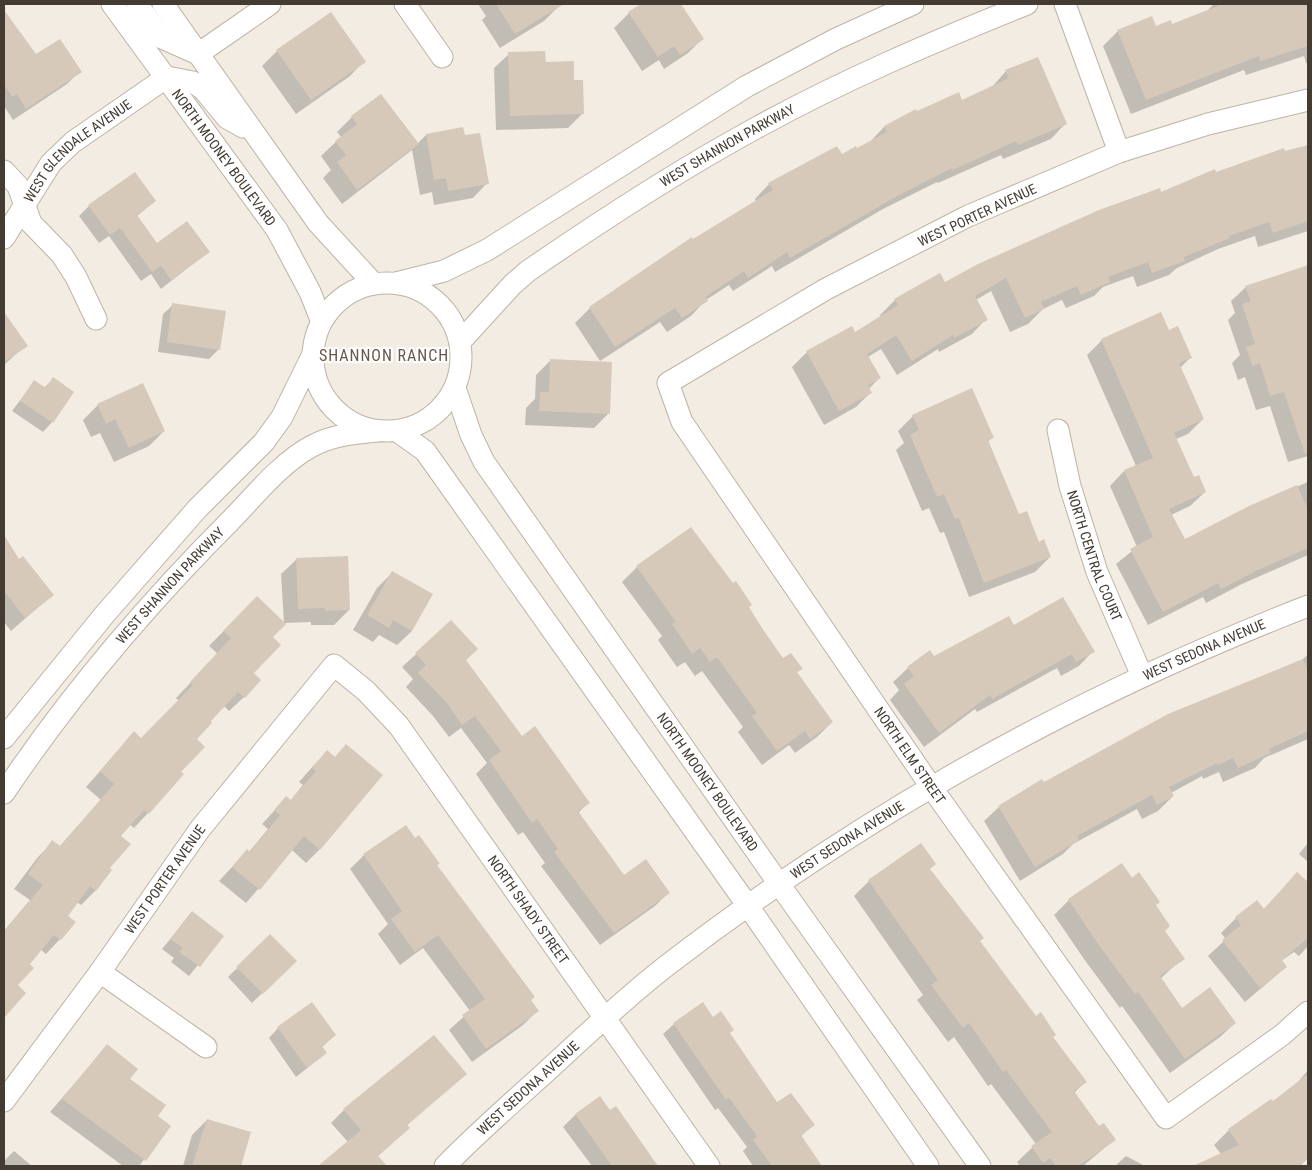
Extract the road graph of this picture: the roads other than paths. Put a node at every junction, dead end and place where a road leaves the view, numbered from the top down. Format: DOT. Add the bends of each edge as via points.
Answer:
graph roads {
  1 [pos="112,4"];
  2 [pos="137,4"];
  3 [pos="163,4"];
  4 [pos="270,4"];
  5 [pos="405,4"];
  6 [pos="913,4"];
  7 [pos="1027,4"];
  8 [pos="1065,4"];
  9 [pos="198,54"];
  10 [pos="442,57"];
  11 [pos="167,77"];
  12 [pos="1308,100"];
  13 [pos="254,133"];
  14 [pos="1119,152"];
  15 [pos="4,171"];
  16 [pos="24,204"];
  17 [pos="4,238"];
  18 [pos="396,282"];
  19 [pos="373,283"];
  20 [pos="96,319"];
  21 [pos="321,320"];
  22 [pos="460,342"];
  23 [pos="312,356"];
  24 [pos="668,383"];
  25 [pos="455,388"];
  26 [pos="1058,430"];
  27 [pos="388,431"];
  28 [pos="1308,606"];
  29 [pos="334,665"];
  30 [pos="1142,676"];
  31 [pos="4,738"];
  32 [pos="932,788"];
  33 [pos="4,793"];
  34 [pos="779,884"];
  35 [pos="748,906"];
  36 [pos="100,972"];
  37 [pos="1308,1012"];
  38 [pos="605,1018"];
  39 [pos="206,1047"];
  40 [pos="4,1101"];
  41 [pos="445,1166"];
  42 [pos="709,1166"];
  43 [pos="928,1166"];
  44 [pos="980,1166"];
  1 -- 11 [label="street, NORTH MOONEY BOULEVARD"];
  2 -- 9 [label="street" via="162,38"];
  3 -- 9 [label="street"];
  4 -- 9 [label="street"];
  5 -- 10 [label="street"];
  6 -- 18 [label="street" via="836,39 746,86 487,250 444,270"];
  7 -- 22 [label="street, WEST SHANNON PARKWAY" via="846,82 756,128 653,188 528,271"];
  8 -- 14 [label="street"];
  9 -- 13 [label="street"];
  11 -- 13 [label="street" via="192,82 204,90 227,118"];
  11 -- 16 [label="street, WEST GLENDALE AVENUE" via="73,142 52,163"];
  11 -- 21 [label="street, NORTH MOONEY BOULEVARD" via="277,230"];
  12 -- 14 [label="street, WEST PORTER AVENUE" via="1208,124"];
  13 -- 19 [label="street" via="318,223"];
  14 -- 24 [label="street, WEST PORTER AVENUE" via="968,216 902,249 826,289"];
  15 -- 16 [label="street" via="18,186"];
  16 -- 17 [label="street, WEST GLENDALE AVENUE"];
  16 -- 20 [label="street" via="31,223 62,255 76,277"];
  18 -- 19 [label="street"];
  18 -- 22 [label="street" via="418,289 438,302 452,320"];
  19 -- 21 [label="street" via="352,291"];
  21 -- 23 [label="street"];
  22 -- 25 [label="street" via="461,366"];
  23 -- 27 [label="street" via="318,385 338,414 357,426"];
  23 -- 31 [label="street" via="282,417 264,442 197,509"];
  24 -- 32 [label="street, NORTH ELM STREET" via="682,422"];
  25 -- 27 [label="street" via="441,408 421,423"];
  25 -- 34 [label="street, NORTH MOONEY BOULEVARD" via="484,462"];
  26 -- 30 [label="street, NORTH CENTRAL COURT" via="1070,486 1097,572"];
  27 -- 33 [label="street, WEST SHANNON PARKWAY" via="349,433 311,446 264,486 143,613 40,739"];
  27 -- 35 [label="street" via="425,451"];
  28 -- 30 [label="street, WEST SEDONA AVENUE"];
  29 -- 36 [label="street, WEST PORTER AVENUE" via="200,829"];
  29 -- 38 [label="street, NORTH SHADY STREET" via="366,691 399,726"];
  30 -- 32 [label="street, WEST SEDONA AVENUE"];
  32 -- 34 [label="street, WEST SEDONA AVENUE"];
  32 -- 37 [label="street, NORTH ELM STREET" via="1166,1118 1282,1035"];
  34 -- 35 [label="street, WEST SEDONA AVENUE"];
  34 -- 44 [label="street, NORTH MOONEY BOULEVARD"];
  35 -- 38 [label="street, WEST SEDONA AVENUE" via="663,969"];
  35 -- 43 [label="street"];
  36 -- 39 [label="street"];
  36 -- 40 [label="street, WEST PORTER AVENUE"];
  38 -- 41 [label="street, WEST SEDONA AVENUE"];
  38 -- 42 [label="street, NORTH SHADY STREET"];
}
